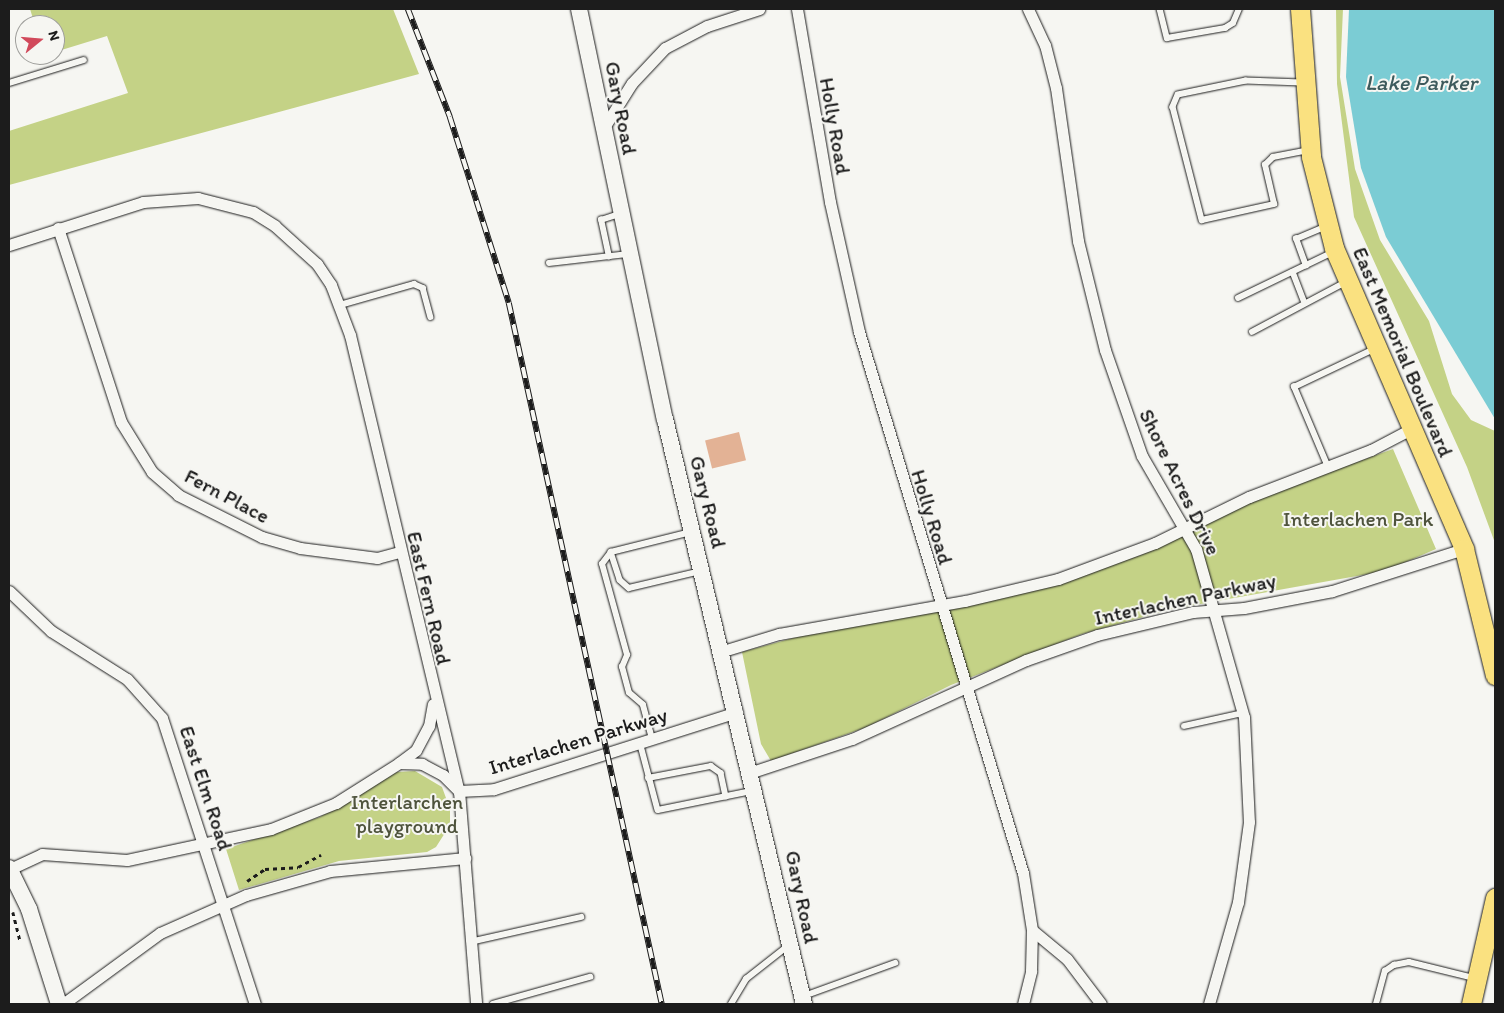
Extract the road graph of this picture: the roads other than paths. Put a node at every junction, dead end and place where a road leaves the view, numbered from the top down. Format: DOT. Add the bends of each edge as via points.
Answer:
graph roads {
  1 [pos="579,9"];
  2 [pos="759,9"];
  3 [pos="797,9"];
  4 [pos="1028,9"];
  5 [pos="1160,9"];
  6 [pos="1238,9"];
  7 [pos="1300,9"];
  8 [pos="84,60"];
  9 [pos="9,82"];
  10 [pos="1302,83"];
  11 [pos="603,128"];
  12 [pos="1310,150"];
  13 [pos="620,214"];
  14 [pos="1328,225"];
  15 [pos="58,228"];
  16 [pos="9,245"];
  17 [pos="1335,250"];
  18 [pos="628,254"];
  19 [pos="608,257"];
  20 [pos="549,263"];
  21 [pos="1306,266"];
  22 [pos="1293,272"];
  23 [pos="1346,282"];
  24 [pos="1238,298"];
  25 [pos="1304,301"];
  26 [pos="340,305"];
  27 [pos="431,317"];
  28 [pos="1252,332"];
  29 [pos="1374,348"];
  30 [pos="1411,429"];
  31 [pos="1328,465"];
  32 [pos="1186,530"];
  33 [pos="693,532"];
  34 [pos="1464,549"];
  35 [pos="400,552"];
  36 [pos="610,552"];
  37 [pos="703,570"];
  38 [pos="9,591"];
  39 [pos="940,606"];
  40 [pos="1214,611"];
  41 [pos="722,651"];
  42 [pos="1495,675"];
  43 [pos="966,686"];
  44 [pos="434,700"];
  45 [pos="737,712"];
  46 [pos="1243,713"];
  47 [pos="1184,726"];
  48 [pos="652,739"];
  49 [pos="640,742"];
  50 [pos="399,763"];
  51 [pos="752,772"];
  52 [pos="648,778"];
  53 [pos="756,790"];
  54 [pos="459,791"];
  55 [pos="726,796"];
  56 [pos="205,845"];
  57 [pos="465,858"];
  58 [pos="9,869"];
  59 [pos="1495,898"];
  60 [pos="225,906"];
  61 [pos="581,916"];
  62 [pos="1032,930"];
  63 [pos="470,942"];
  64 [pos="791,944"];
  65 [pos="895,963"];
  66 [pos="590,977"];
  67 [pos="1478,979"];
  68 [pos="803,1001"];
  69 [pos="61,1004"];
  70 [pos="255,1004"];
  71 [pos="476,1004"];
  72 [pos="493,1004"];
  73 [pos="731,1004"];
  74 [pos="1023,1004"];
  75 [pos="1101,1004"];
  76 [pos="1209,1004"];
  77 [pos="1376,1004"];
  78 [pos="1470,1004"];
  1 -- 11 [label="main road, Gary Road"];
  2 -- 11 [label="street" via="706,26 665,48 632,83"];
  3 -- 39 [label="street, Holly Road" via="817,136 855,315"];
  4 -- 32 [label="street, Shore Acres Drive" via="1056,88 1078,242 1105,350 1142,456"];
  5 -- 6 [label="lane" via="1167,38 1225,28 1233,23"];
  7 -- 10 [label="main road, East Memorial Boulevard"];
  8 -- 9 [label="lane"];
  10 -- 12 [label="main road, East Memorial Boulevard"];
  10 -- 12 [label="lane" via="1246,80 1178,95 1173,107 1202,220 1274,204 1265,165 1269,159"];
  11 -- 13 [label="main road, Gary Road"];
  12 -- 14 [label="main road, East Memorial Boulevard"];
  13 -- 18 [label="main road, Gary Road"];
  13 -- 19 [label="lane" via="601,220"];
  14 -- 17 [label="main road, East Memorial Boulevard"];
  14 -- 21 [label="lane" via="1296,239"];
  15 -- 16 [label="street, East Fern Road"];
  15 -- 26 [label="street, East Fern Road" via="172,197 227,204 275,226 317,264"];
  15 -- 35 [label="street, Fern Place" via="121,422 152,472 178,495 262,537 300,548 376,558"];
  17 -- 21 [label="lane"];
  17 -- 23 [label="main road, East Memorial Boulevard"];
  18 -- 19 [label="lane"];
  18 -- 33 [label="main road, Gary Road"];
  19 -- 20 [label="lane" via="580,256"];
  21 -- 22 [label="lane"];
  22 -- 24 [label="lane"];
  22 -- 25 [label="lane"];
  23 -- 25 [label="lane"];
  23 -- 29 [label="main road, East Memorial Boulevard"];
  25 -- 28 [label="lane"];
  26 -- 27 [label="lane" via="414,284 423,288"];
  26 -- 35 [label="street, East Fern Road"];
  29 -- 30 [label="main road, East Memorial Boulevard"];
  29 -- 31 [label="lane" via="1294,387"];
  30 -- 31 [label="street"];
  30 -- 34 [label="main road, East Memorial Boulevard"];
  31 -- 32 [label="street"];
  32 -- 39 [label="street" via="1058,579"];
  32 -- 40 [label="street, Shore Acres Drive"];
  33 -- 36 [label="lane"];
  33 -- 37 [label="main road, Gary Road"];
  34 -- 40 [label="street, Interlachen Parkway" via="1332,591"];
  34 -- 42 [label="main road, East Memorial Boulevard"];
  35 -- 44 [label="street, East Fern Road"];
  36 -- 37 [label="lane" via="620,580 629,588"];
  36 -- 48 [label="lane" via="602,564 628,655 622,667 629,693 642,705"];
  37 -- 41 [label="main road, Gary Road"];
  38 -- 56 [label="street, East Elm Road" via="51,631 127,679 162,718"];
  39 -- 41 [label="street" via="779,634"];
  39 -- 43 [label="street, Holly Road"];
  40 -- 43 [label="street, Interlachen Parkway" via="1097,635"];
  40 -- 46 [label="street, Shore Acres Drive"];
  41 -- 45 [label="main road, Gary Road"];
  43 -- 51 [label="street, Interlachen Parkway" via="852,739"];
  43 -- 62 [label="street, Holly Road" via="1031,900"];
  44 -- 50 [label="street" via="429,726 416,750"];
  44 -- 54 [label="street, East Fern Road"];
  45 -- 48 [label="street, Interlachen Parkway"];
  45 -- 51 [label="main road, Gary Road"];
  46 -- 47 [label="lane"];
  46 -- 76 [label="street, Shore Acres Drive" via="1249,822 1238,902"];
  48 -- 49 [label="street, Interlachen Parkway"];
  49 -- 52 [label="lane"];
  49 -- 54 [label="street, Interlachen Parkway" via="494,789"];
  50 -- 54 [label="street" via="422,764 443,775"];
  50 -- 56 [label="street" via="310,816"];
  51 -- 53 [label="main road, Gary Road"];
  52 -- 55 [label="lane" via="711,766 721,773"];
  52 -- 55 [label="lane" via="658,810"];
  53 -- 55 [label="lane"];
  53 -- 64 [label="main road, Gary Road"];
  54 -- 57 [label="street, East Fern Road"];
  56 -- 58 [label="street" via="127,860 42,854"];
  56 -- 60 [label="street, East Elm Road"];
  57 -- 60 [label="street" via="330,872"];
  57 -- 63 [label="street, East Fern Road"];
  58 -- 69 [label="main road" via="29,908"];
  59 -- 67 [label="main road"];
  60 -- 69 [label="street" via="160,933"];
  60 -- 70 [label="street, East Elm Road"];
  61 -- 63 [label="lane"];
  62 -- 74 [label="street, Holly Road" via="1031,971"];
  62 -- 75 [label="street" via="1067,959"];
  63 -- 71 [label="street, East Fern Road"];
  64 -- 68 [label="main road, Gary Road"];
  64 -- 73 [label="lane" via="746,979"];
  65 -- 68 [label="lane"];
  66 -- 72 [label="lane"];
  67 -- 77 [label="lane" via="1408,962 1394,965 1385,971"];
  67 -- 78 [label="main road"];
}
